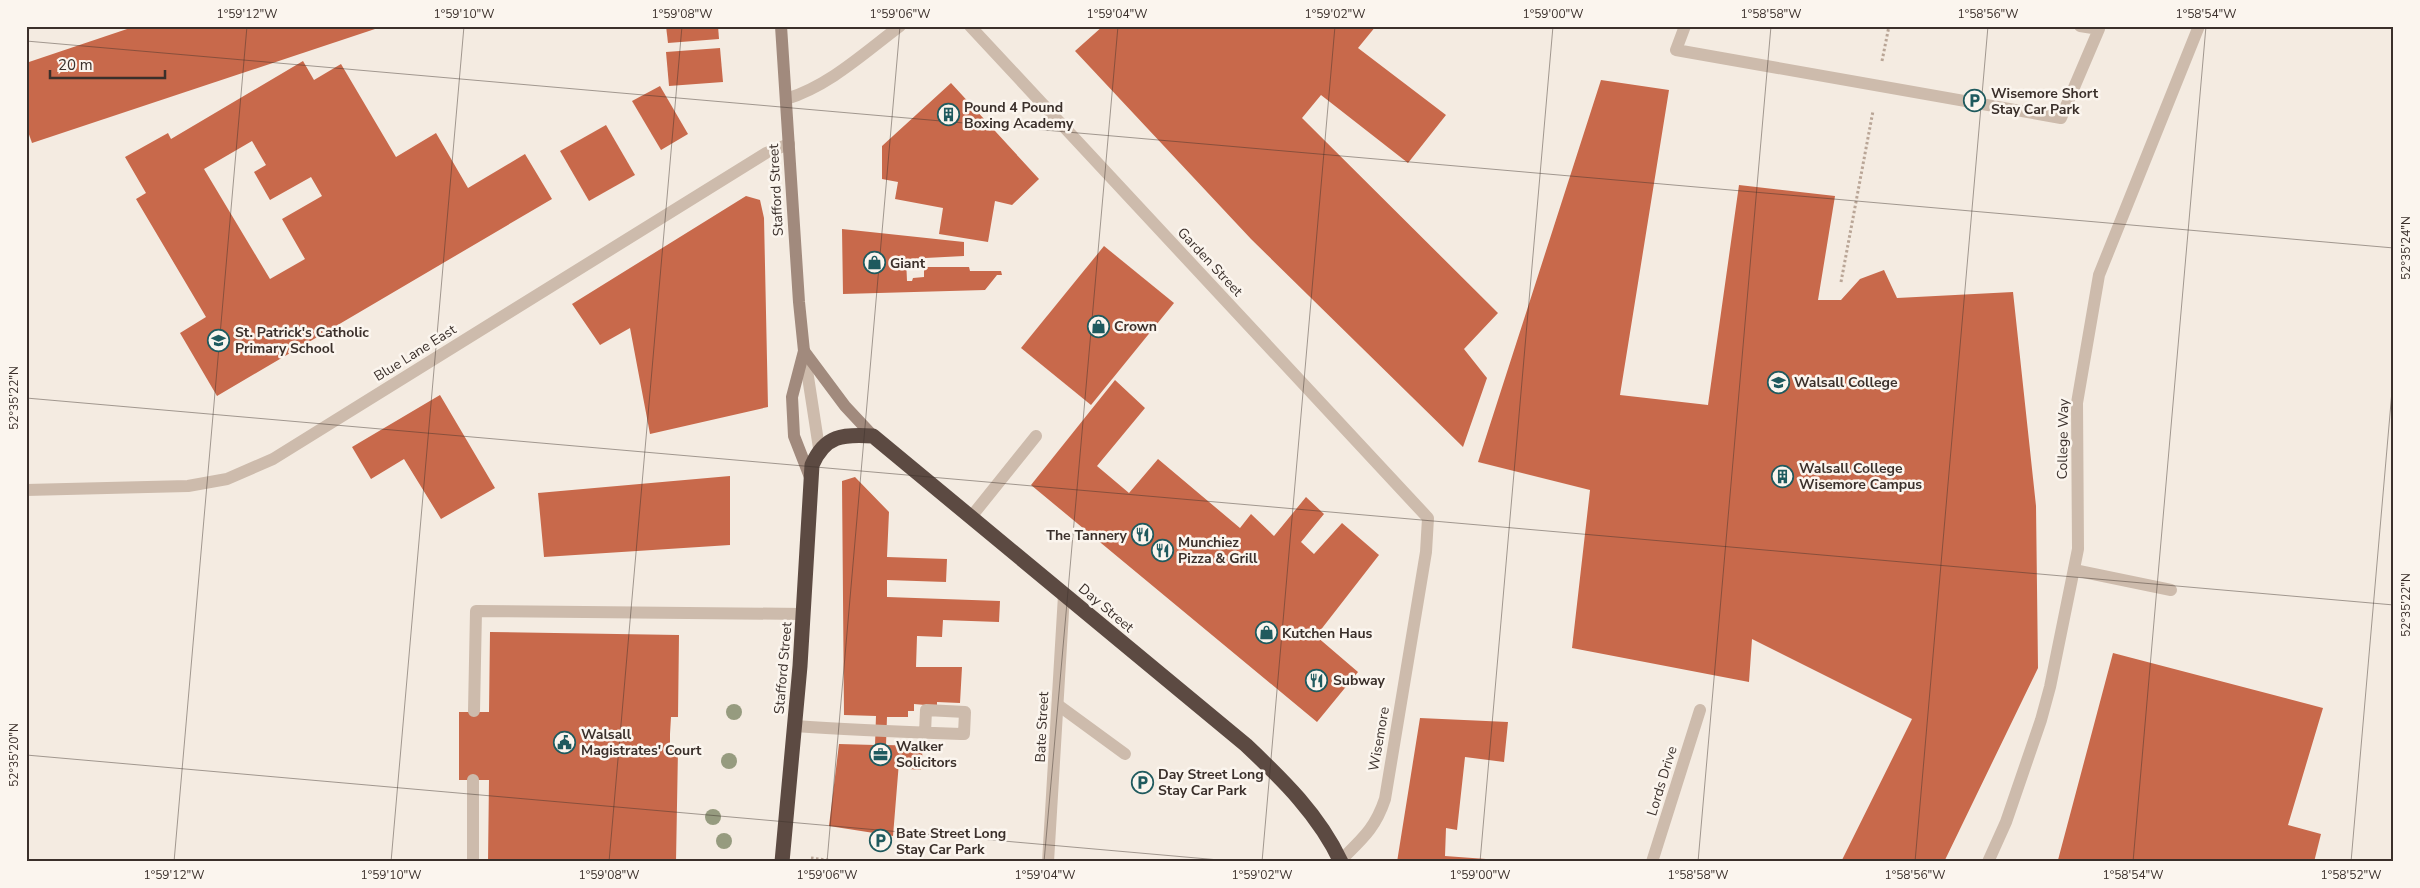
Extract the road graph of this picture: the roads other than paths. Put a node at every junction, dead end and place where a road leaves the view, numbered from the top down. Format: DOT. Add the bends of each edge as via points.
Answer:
graph roads {
  1 [pos="781,26"];
  2 [pos="900,26"];
  3 [pos="970,26"];
  4 [pos="1685,26"];
  5 [pos="2080,26"];
  6 [pos="2199,26"];
  7 [pos="786,99"];
  8 [pos="789,144"];
  9 [pos="804,351"];
  10 [pos="873,436"];
  11 [pos="1036,436"];
  12 [pos="819,448"];
  13 [pos="810,477"];
  14 [pos="26,490"];
  15 [pos="971,517"];
  16 [pos="1428,518"];
  17 [pos="2074,570"];
  18 [pos="2171,590"];
  19 [pos="1064,595"];
  20 [pos="804,614"];
  21 [pos="1058,705"];
  22 [pos="1700,710"];
  23 [pos="474,712"];
  24 [pos="795,726"];
  25 [pos="925,733"];
  26 [pos="1125,754"];
  27 [pos="473,780"];
  28 [pos="1340,861"];
  29 [pos="1990,861"];
  30 [pos="473,862"];
  31 [pos="782,862"];
  32 [pos="1048,862"];
  33 [pos="1652,862"];
  1 -- 7 [label="main road, Stafford Street"];
  2 -- 7 [label="street" via="821,84"];
  3 -- 16 [label="street, Garden Street"];
  4 -- 5 [label="street" via="1676,50 2062,118 2099,30"];
  6 -- 17 [label="street, College Way" via="2100,275 2076,403 2078,549"];
  7 -- 8 [label="main road, Stafford Street"];
  8 -- 9 [label="main road, Stafford Street"];
  8 -- 14 [label="street, Blue Lane East" via="766,153 273,459 227,479 188,486"];
  9 -- 10 [label="main road"];
  9 -- 12 [label="street"];
  9 -- 13 [label="main road, Stafford Street" via="792,397 794,436"];
  10 -- 12 [label="highway" via="833,439"];
  10 -- 15 [label="highway, Day Street"];
  11 -- 15 [label="street"];
  12 -- 13 [label="highway, Stafford Street"];
  13 -- 20 [label="highway, Stafford Street"];
  15 -- 19 [label="highway, Day Street"];
  16 -- 28 [label="street, Wisemore" via="1426,552 1385,799 1379,818 1369,832"];
  17 -- 18 [label="street"];
  17 -- 29 [label="street, College Way" via="2041,720"];
  19 -- 21 [label="street, Bate Street"];
  19 -- 28 [label="highway, Day Street" via="1272,770 1314,816 1330,838"];
  20 -- 23 [label="street" via="476,611"];
  20 -- 24 [label="highway, Stafford Street"];
  21 -- 26 [label="street"];
  21 -- 32 [label="street, Bate Street"];
  22 -- 33 [label="street, Lords Drive"];
  24 -- 25 [label="street"];
  24 -- 31 [label="highway, Stafford Street"];
  27 -- 30 [label="street"];
}
